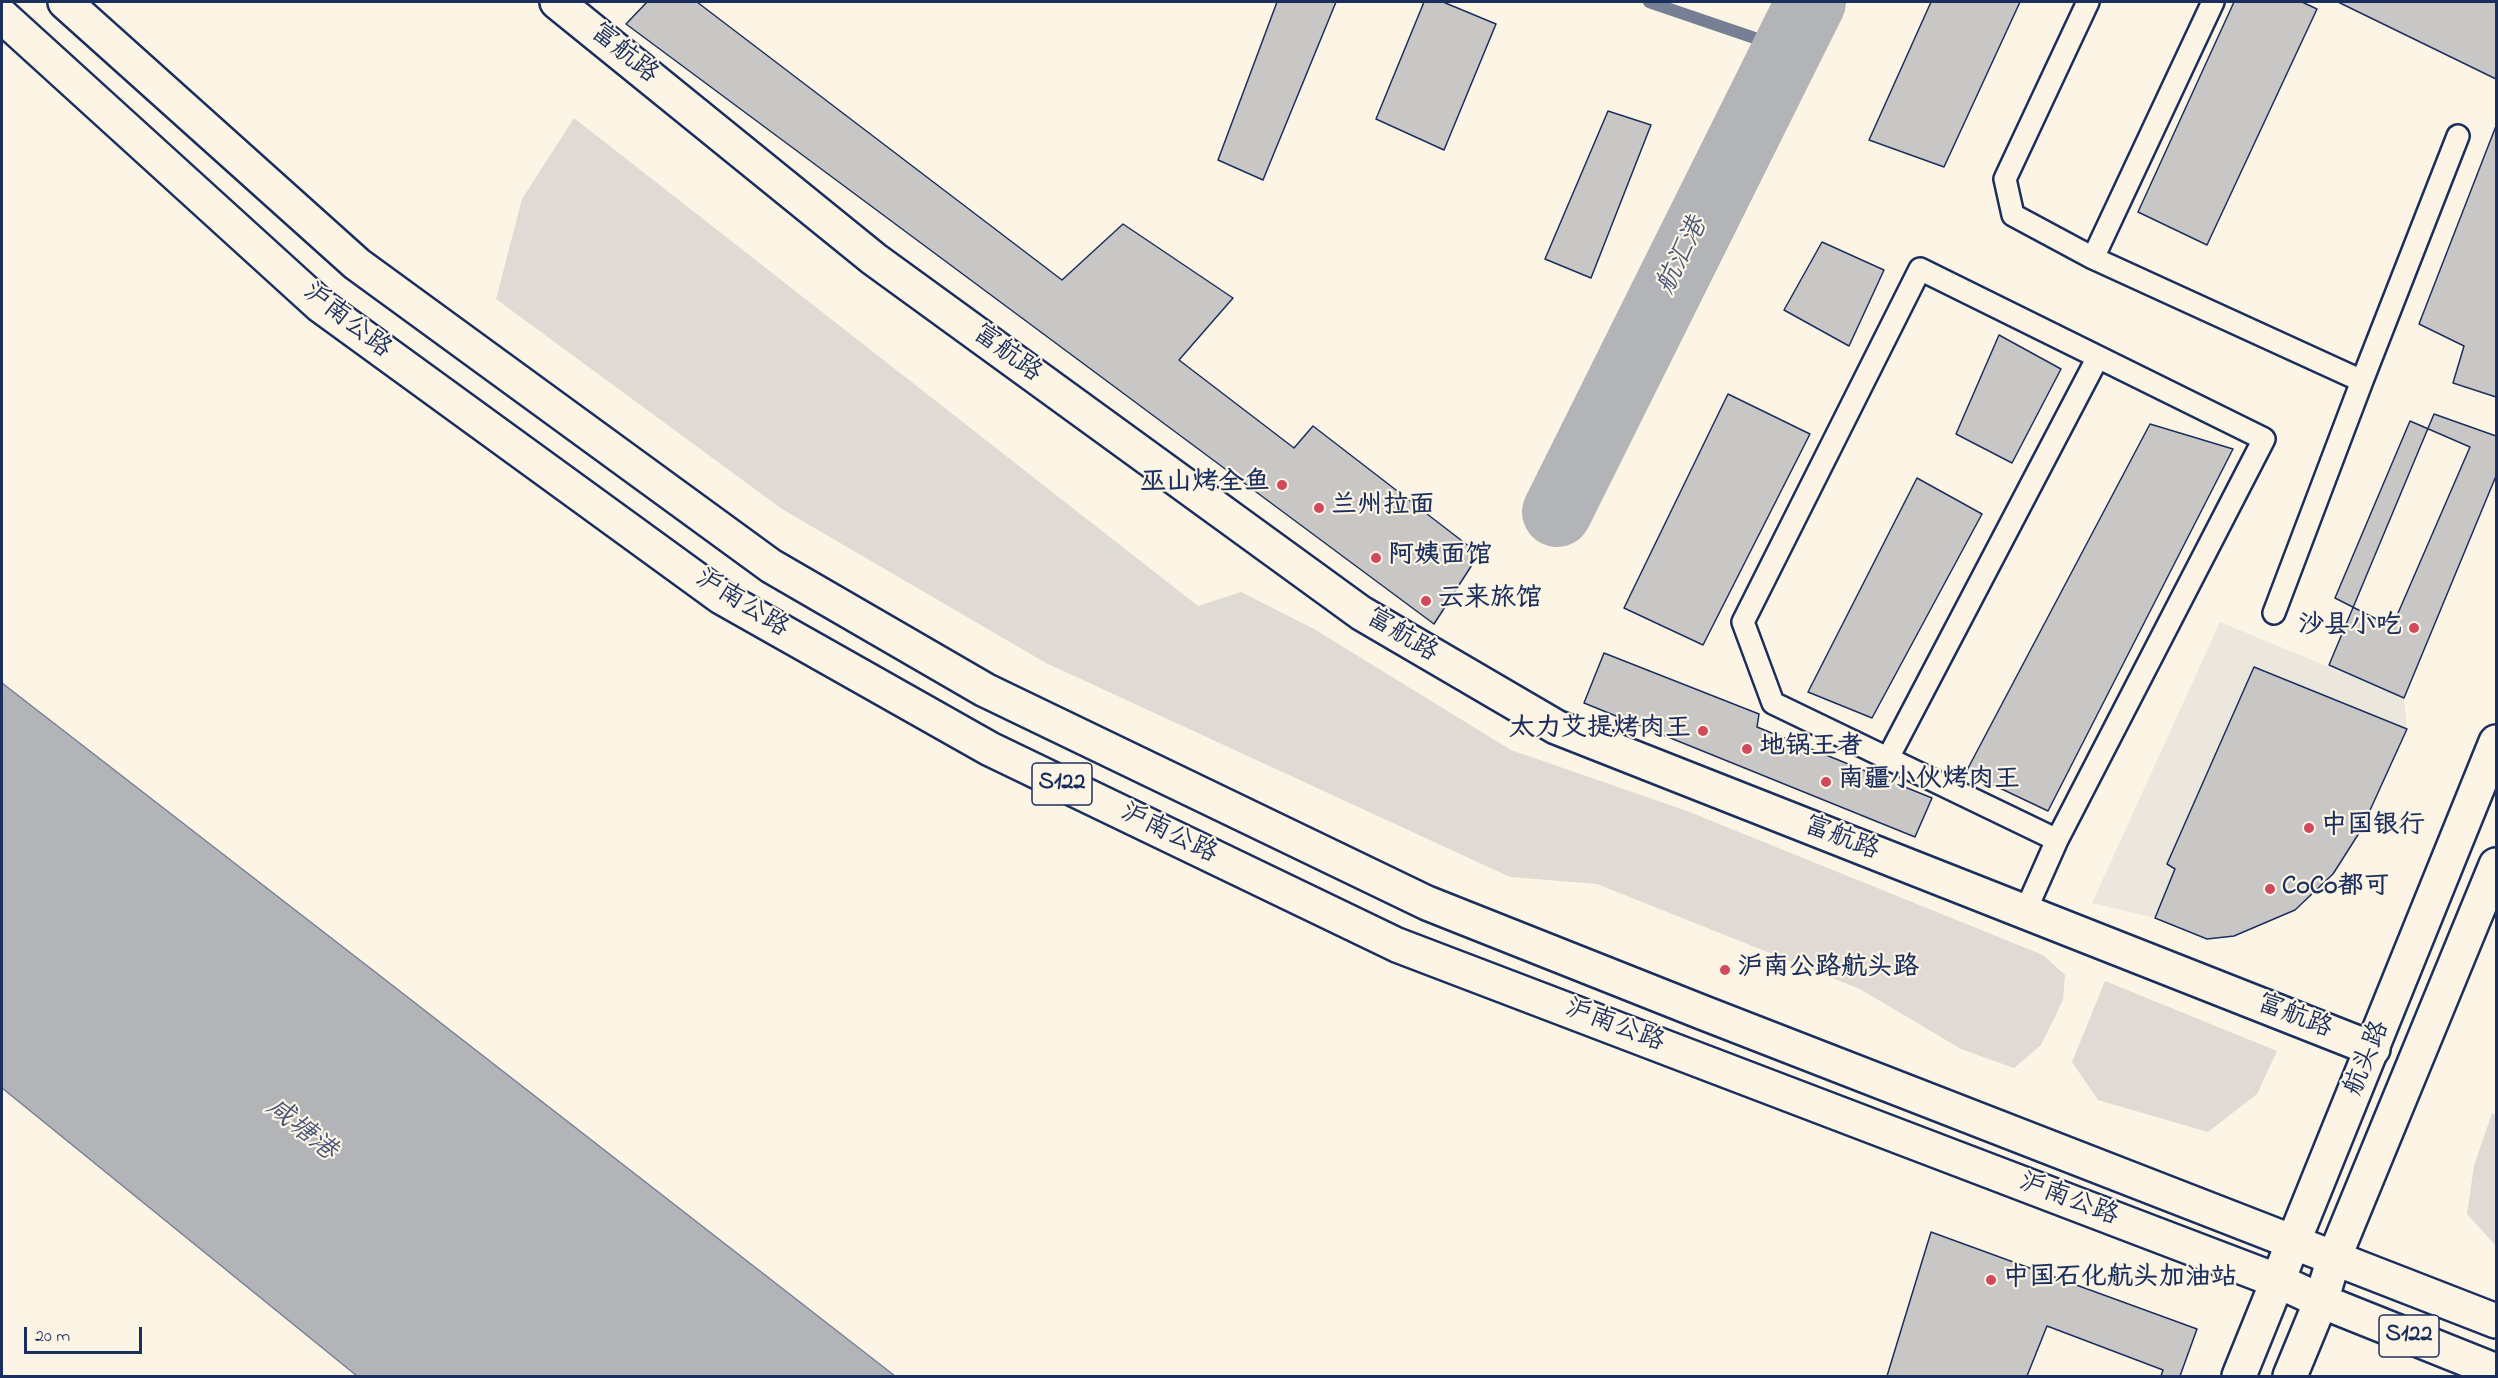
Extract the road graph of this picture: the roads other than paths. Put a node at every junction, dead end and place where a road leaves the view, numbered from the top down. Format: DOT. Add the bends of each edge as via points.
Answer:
graph roads {
  1 [pos="65,2"];
  2 [pos="557,2"];
  3 [pos="2088,2"];
  4 [pos="2213,2"];
  5 [pos="2,16"];
  6 [pos="2458,136"];
  7 [pos="2093,258"];
  8 [pos="2098,357"];
  9 [pos="2362,381"];
  10 [pos="2274,613"];
  11 [pos="2496,742"];
  12 [pos="1888,758"];
  13 [pos="2057,840"];
  14 [pos="2496,865"];
  15 [pos="2025,912"];
  16 [pos="2373,1049"];
  17 [pos="2295,1242"];
  18 [pos="2334,1258"];
  19 [pos="2278,1281"];
  20 [pos="2321,1301"];
  21 [pos="2496,1321"];
  22 [pos="2496,1371"];
  23 [pos="2239,1377"];
  24 [pos="2290,1377"];
  1 -- 17 [label="main road, 沪南公路 / S122" via="357,264 771,566 985,690 1427,903"];
  2 -- 15 [label="main road, 富航路" via="874,259 1360,613 1556,728"];
  3 -- 7 [label="lane" via="2005,179 2013,215"];
  4 -- 7 [label="lane"];
  5 -- 19 [label="main road, 沪南公路 / S122" via="321,306 721,597 990,749 1398,945"];
  6 -- 9 [label="lane"];
  7 -- 9 [label="lane"];
  8 -- 12 [label="lane"];
  8 -- 12 [label="lane" via="1920,269 1743,622 1773,703"];
  8 -- 13 [label="lane" via="2265,439"];
  9 -- 10 [label="lane"];
  11 -- 16 [label="main road, 航头路"];
  12 -- 13 [label="lane"];
  13 -- 15 [label="lane"];
  14 -- 18 [label="main road, 航头路"];
  15 -- 16 [label="main road, 富航路"];
  16 -- 17 [label="main road, 航头路"];
  17 -- 18 [label="main road, 沪南公路 / S122"];
  17 -- 19 [label="main road, 航头路"];
  18 -- 20 [label="main road, 航头路"];
  18 -- 21 [label="main road, 沪南公路 / S122"];
  19 -- 20 [label="main road, 沪南公路 / S122"];
  19 -- 23 [label="main road, 航头路"];
  20 -- 22 [label="main road, 沪南公路 / S122"];
  20 -- 24 [label="main road, 航头路"];
}
